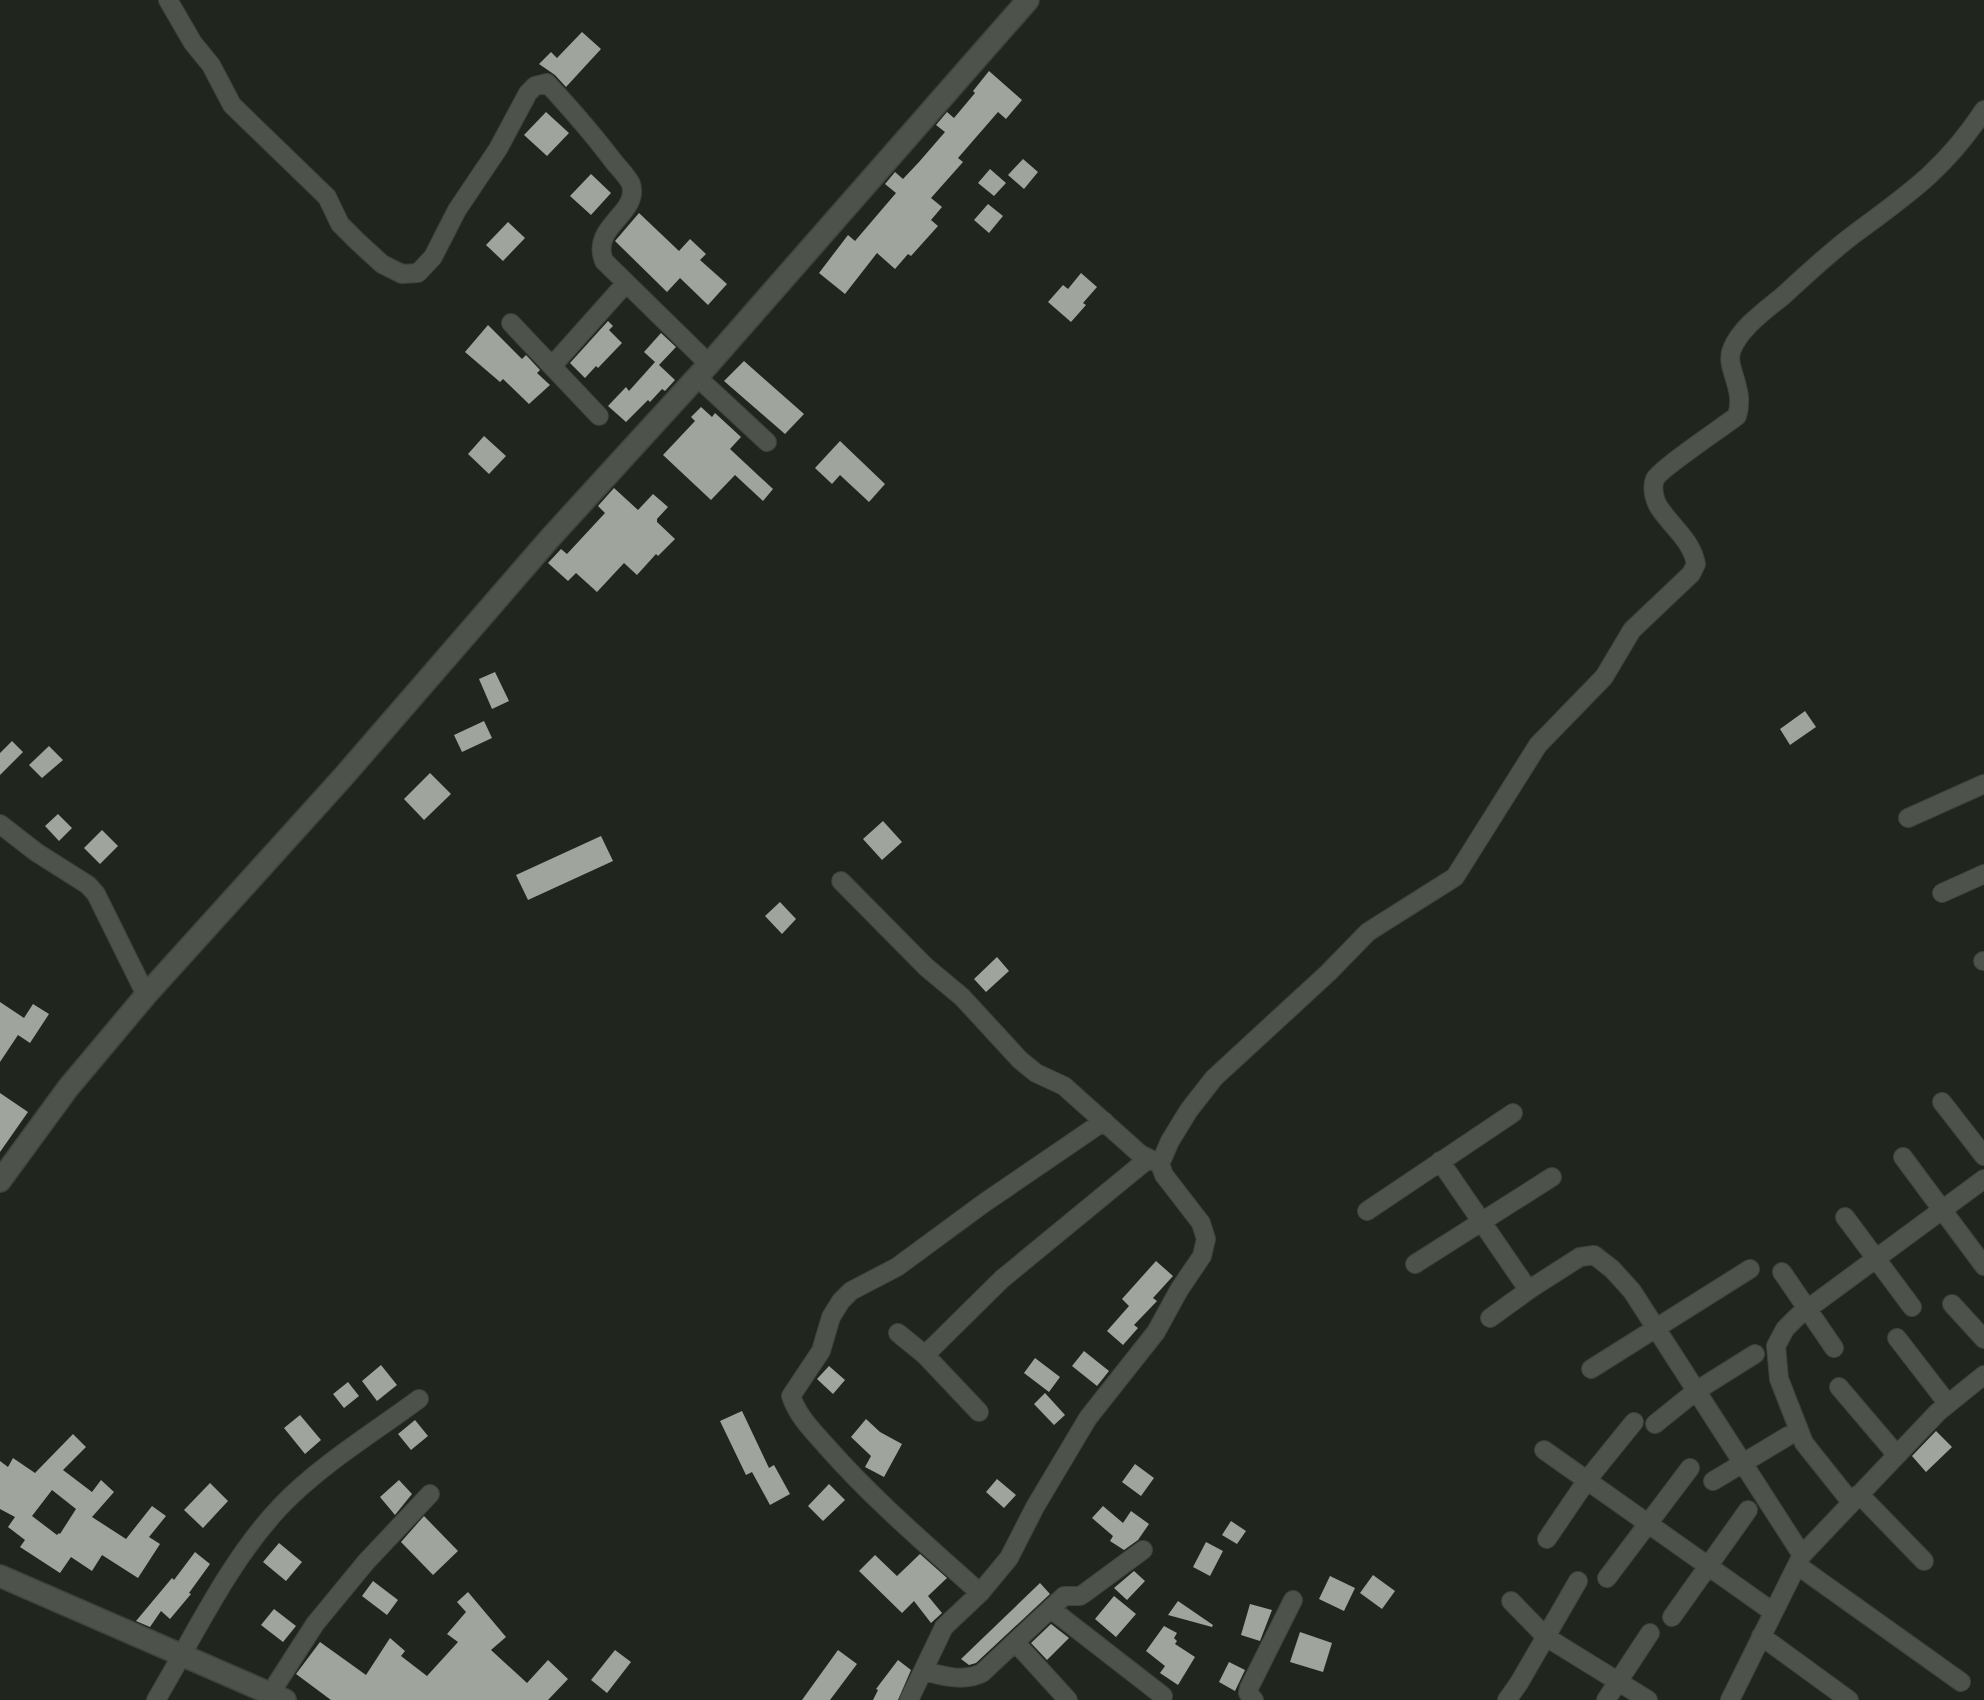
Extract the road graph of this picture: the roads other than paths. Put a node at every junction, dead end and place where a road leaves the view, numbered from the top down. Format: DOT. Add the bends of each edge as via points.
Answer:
graph roads {
  1 [pos="168,0"];
  2 [pos="1028,0"];
  3 [pos="1984,110"];
  4 [pos="626,283"];
  5 [pos="511,323"];
  6 [pos="552,366"];
  7 [pos="703,371"];
  8 [pos="599,416"];
  9 [pos="767,442"];
  10 [pos="1984,784"];
  11 [pos="1908,818"];
  12 [pos="0,824"];
  13 [pos="1984,874"];
  14 [pos="841,881"];
  15 [pos="1942,893"];
  16 [pos="146,995"];
  17 [pos="1942,1102"];
  18 [pos="1513,1113"];
  19 [pos="1104,1121"];
  20 [pos="1984,1156"];
  21 [pos="1903,1157"];
  22 [pos="1440,1161"];
  23 [pos="1154,1162"];
  24 [pos="1552,1177"];
  25 [pos="1984,1179"];
  26 [pos="0,1181"];
  27 [pos="1944,1210"];
  28 [pos="1367,1211"];
  29 [pos="1844,1217"];
  30 [pos="1481,1221"];
  31 [pos="1876,1259"];
  32 [pos="1415,1264"];
  33 [pos="1984,1266"];
  34 [pos="1750,1269"];
  35 [pos="1782,1272"];
  36 [pos="1532,1287"];
  37 [pos="1952,1304"];
  38 [pos="1912,1307"];
  39 [pos="1808,1309"];
  40 [pos="1490,1318"];
  41 [pos="1656,1328"];
  42 [pos="898,1334"];
  43 [pos="1897,1338"];
  44 [pos="1984,1339"];
  45 [pos="1834,1348"];
  46 [pos="1755,1354"];
  47 [pos="925,1355"];
  48 [pos="1591,1370"];
  49 [pos="1984,1375"];
  50 [pos="1839,1387"];
  51 [pos="1696,1391"];
  52 [pos="419,1399"];
  53 [pos="1948,1404"];
  54 [pos="979,1412"];
  55 [pos="1634,1422"];
  56 [pos="1655,1424"];
  57 [pos="1788,1436"];
  58 [pos="1544,1450"];
  59 [pos="1896,1454"];
  60 [pos="1742,1462"];
  61 [pos="1690,1468"];
  62 [pos="1587,1480"];
  63 [pos="1713,1481"];
  64 [pos="430,1494"];
  65 [pos="1855,1498"];
  66 [pos="1748,1510"];
  67 [pos="1648,1523"];
  68 [pos="1547,1539"];
  69 [pos="1143,1550"];
  70 [pos="1800,1560"];
  71 [pos="1924,1561"];
  72 [pos="1709,1566"];
  73 [pos="0,1576"];
  74 [pos="1607,1578"];
  75 [pos="1578,1581"];
  76 [pos="980,1593"];
  77 [pos="1293,1601"];
  78 [pos="1511,1601"];
  79 [pos="1051,1609"];
  80 [pos="1773,1612"];
  81 [pos="1672,1617"];
  82 [pos="1650,1633"];
  83 [pos="1761,1636"];
  84 [pos="1546,1637"];
  85 [pos="1016,1643"];
  86 [pos="182,1655"];
  87 [pos="924,1671"];
  88 [pos="1619,1681"];
  89 [pos="1961,1682"];
  90 [pos="1163,1696"];
  91 [pos="277,1697"];
  92 [pos="156,1700"];
  93 [pos="909,1700"];
  94 [pos="1068,1700"];
  95 [pos="1254,1700"];
  96 [pos="1507,1700"];
  97 [pos="1606,1700"];
  98 [pos="1648,1700"];
  99 [pos="1730,1700"];
  100 [pos="1849,1700"];
  1 -- 4 [label="street" via="232,105 327,197 340,224 357,241 382,264 402,274 418,272 433,257 528,93 547,83 586,124 631,184 628,205 599,249 604,261"];
  2 -- 7 [label="street"];
  3 -- 23 [label="street" via="1922,184 1815,266 1738,339 1729,359 1739,385 1737,416 1655,480 1659,508 1693,550 1696,564 1691,574 1632,630 1604,677 1538,745 1455,877 1375,927 1352,947 1224,1069"];
  4 -- 6 [label="street"];
  4 -- 7 [label="street"];
  5 -- 6 [label="street"];
  6 -- 8 [label="street"];
  7 -- 9 [label="street"];
  7 -- 16 [label="street"];
  10 -- 11 [label="street"];
  12 -- 16 [label="street" via="96,894"];
  13 -- 15 [label="street"];
  14 -- 19 [label="street" via="1020,1060 1064,1086"];
  16 -- 26 [label="street" via="68,1088"];
  17 -- 20 [label="street"];
  18 -- 22 [label="street"];
  19 -- 23 [label="street"];
  19 -- 76 [label="street" via="897,1267 851,1291 831,1317 821,1351 791,1396 799,1415 855,1478"];
  21 -- 27 [label="street"];
  22 -- 28 [label="street"];
  22 -- 30 [label="street"];
  23 -- 47 [label="street" via="1002,1279"];
  23 -- 76 [label="street" via="1201,1223 1206,1239 1202,1256 1156,1332 1088,1418 1009,1558"];
  24 -- 30 [label="street"];
  25 -- 27 [label="street"];
  27 -- 31 [label="street"];
  27 -- 33 [label="street"];
  29 -- 31 [label="street"];
  30 -- 32 [label="street"];
  30 -- 36 [label="street" via="1522,1282"];
  31 -- 38 [label="street"];
  31 -- 39 [label="street"];
  34 -- 41 [label="street"];
  35 -- 39 [label="street"];
  36 -- 40 [label="street"];
  36 -- 41 [label="street" via="1580,1257 1594,1255 1632,1291"];
  37 -- 44 [label="street"];
  39 -- 45 [label="street"];
  39 -- 65 [label="street" via="1785,1329 1776,1346 1779,1380 1804,1443"];
  41 -- 48 [label="street"];
  41 -- 51 [label="street"];
  42 -- 47 [label="street"];
  43 -- 53 [label="street"];
  46 -- 51 [label="street"];
  47 -- 54 [label="street"];
  49 -- 53 [label="street"];
  50 -- 59 [label="street"];
  51 -- 56 [label="street"];
  51 -- 60 [label="street"];
  52 -- 86 [label="street" via="280,1507 242,1553"];
  53 -- 59 [label="street"];
  55 -- 62 [label="street"];
  57 -- 60 [label="street"];
  58 -- 62 [label="street"];
  59 -- 65 [label="street"];
  60 -- 63 [label="street"];
  60 -- 70 [label="street"];
  61 -- 67 [label="street"];
  62 -- 67 [label="street"];
  62 -- 68 [label="street"];
  64 -- 91 [label="street" via="315,1623"];
  65 -- 70 [label="street"];
  65 -- 71 [label="street"];
  66 -- 72 [label="street"];
  67 -- 72 [label="street"];
  67 -- 74 [label="street"];
  69 -- 79 [label="street" via="1080,1596 1064,1596"];
  70 -- 80 [label="street"];
  70 -- 89 [label="street"];
  72 -- 80 [label="street"];
  72 -- 81 [label="street"];
  73 -- 86 [label="street"];
  75 -- 84 [label="street"];
  76 -- 87 [label="street" via="944,1627"];
  77 -- 95 [label="street" via="1249,1688"];
  78 -- 84 [label="street"];
  79 -- 85 [label="street"];
  79 -- 90 [label="street"];
  80 -- 83 [label="street"];
  82 -- 88 [label="street"];
  83 -- 99 [label="street"];
  83 -- 100 [label="street"];
  84 -- 88 [label="street"];
  84 -- 96 [label="street"];
  85 -- 87 [label="street" via="975,1676 949,1677"];
  85 -- 94 [label="street"];
  86 -- 91 [label="street"];
  86 -- 92 [label="street"];
  87 -- 93 [label="street"];
  88 -- 97 [label="street"];
  88 -- 98 [label="street"];
}
